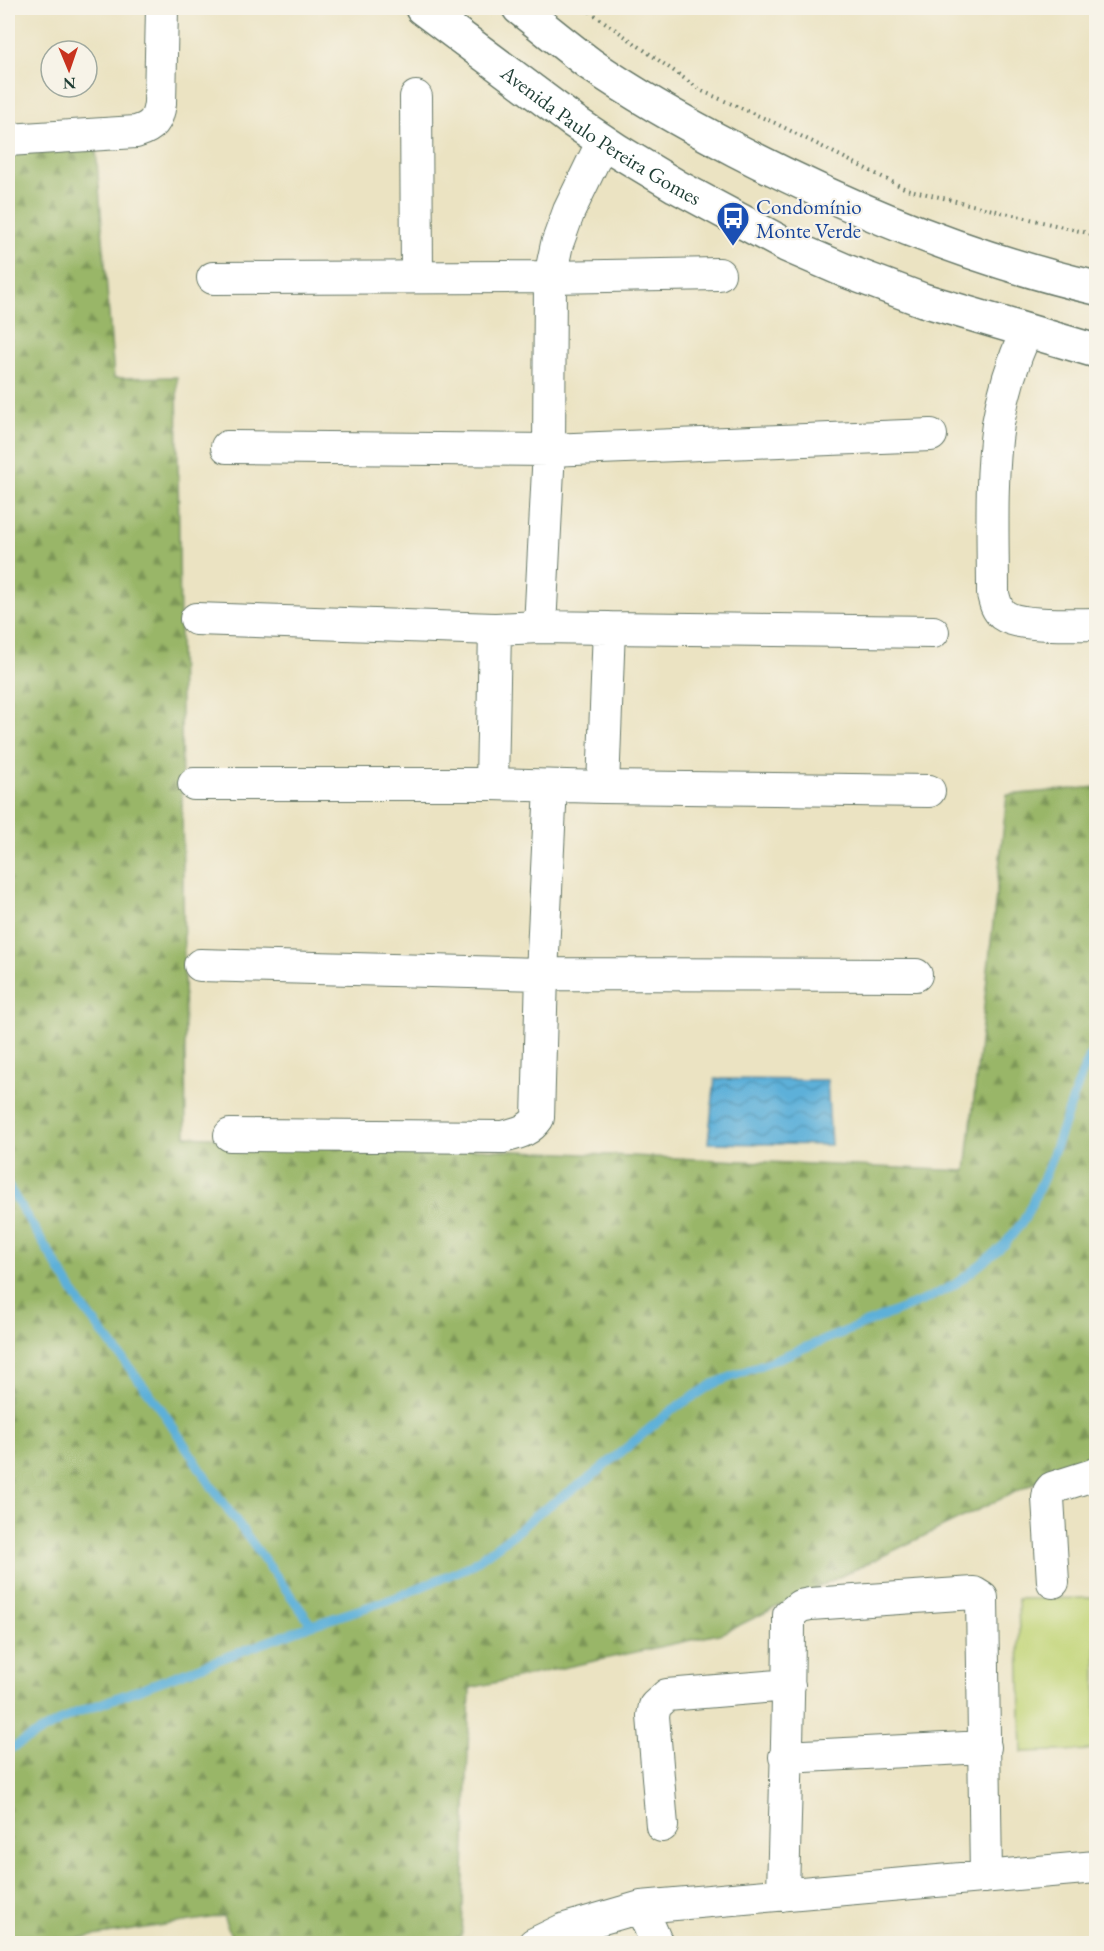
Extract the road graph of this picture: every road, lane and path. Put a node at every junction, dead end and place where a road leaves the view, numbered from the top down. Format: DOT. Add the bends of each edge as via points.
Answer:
graph roads {
  1 [pos="162,8"];
  2 [pos="422,8"];
  3 [pos="519,8"];
  4 [pos="585,8"];
  5 [pos="416,97"];
  6 [pos="8,140"];
  7 [pos="603,141"];
  8 [pos="1096,236"];
  9 [pos="719,274"];
  10 [pos="417,277"];
  11 [pos="550,277"];
  12 [pos="213,278"];
  13 [pos="1096,288"];
  14 [pos="1026,332"];
  15 [pos="1096,351"];
  16 [pos="931,435"];
  17 [pos="227,447"];
  18 [pos="549,450"];
  19 [pos="196,619"];
  20 [pos="1096,624"];
  21 [pos="540,627"];
  22 [pos="609,628"];
  23 [pos="495,629"];
  24 [pos="933,632"];
  25 [pos="194,784"];
  26 [pos="492,784"];
  27 [pos="551,786"];
  28 [pos="603,787"];
  29 [pos="929,791"];
  30 [pos="200,965"];
  31 [pos="542,974"];
  32 [pos="916,975"];
  33 [pos="230,1135"];
  34 [pos="1096,1474"];
  35 [pos="1053,1582"];
  36 [pos="789,1685"];
  37 [pos="985,1747"];
  38 [pos="785,1757"];
  39 [pos="662,1826"];
  40 [pos="1096,1867"];
  41 [pos="986,1877"];
  42 [pos="783,1895"];
  43 [pos="641,1907"];
  44 [pos="534,1944"];
  45 [pos="657,1944"];
  1 -- 6 [label="street" via="160,103 154,123 136,132"];
  2 -- 7 [label="main road, Avenida Paulo Pereira Gomes"];
  3 -- 13 [label="main road" via="620,84 773,169 915,232"];
  4 -- 8 [label="path" via="702,92 775,123 906,189"];
  5 -- 10 [label="street"];
  7 -- 11 [label="street" via="569,211"];
  7 -- 14 [label="main road, Avenida Paulo Pereira Gomes" via="676,186 786,244 923,300"];
  9 -- 11 [label="street"];
  10 -- 11 [label="street"];
  10 -- 12 [label="street"];
  11 -- 18 [label="street"];
  14 -- 15 [label="main road, Avenida Paulo Pereira Gomes"];
  14 -- 20 [label="street" via="1015,357 998,423 994,471 996,607 1010,619 1021,622"];
  16 -- 18 [label="street"];
  17 -- 18 [label="street"];
  18 -- 21 [label="street"];
  19 -- 23 [label="street"];
  21 -- 22 [label="street"];
  21 -- 23 [label="street"];
  22 -- 24 [label="street"];
  22 -- 28 [label="street"];
  23 -- 26 [label="street"];
  25 -- 26 [label="street"];
  26 -- 27 [label="street"];
  27 -- 28 [label="street"];
  27 -- 31 [label="street"];
  28 -- 29 [label="street"];
  30 -- 31 [label="street"];
  31 -- 32 [label="street"];
  31 -- 33 [label="street" via="538,1118 525,1131 503,1137"];
  34 -- 35 [label="street" via="1049,1492"];
  36 -- 37 [label="street" via="789,1615 800,1606 974,1593 982,1598 983,1604"];
  36 -- 38 [label="street"];
  36 -- 39 [label="street" via="667,1695 655,1706"];
  37 -- 38 [label="street"];
  37 -- 41 [label="street"];
  38 -- 42 [label="street"];
  40 -- 41 [label="street"];
  41 -- 42 [label="street"];
  42 -- 43 [label="street"];
  43 -- 44 [label="street" via="566,1929"];
  43 -- 45 [label="street"];
}
